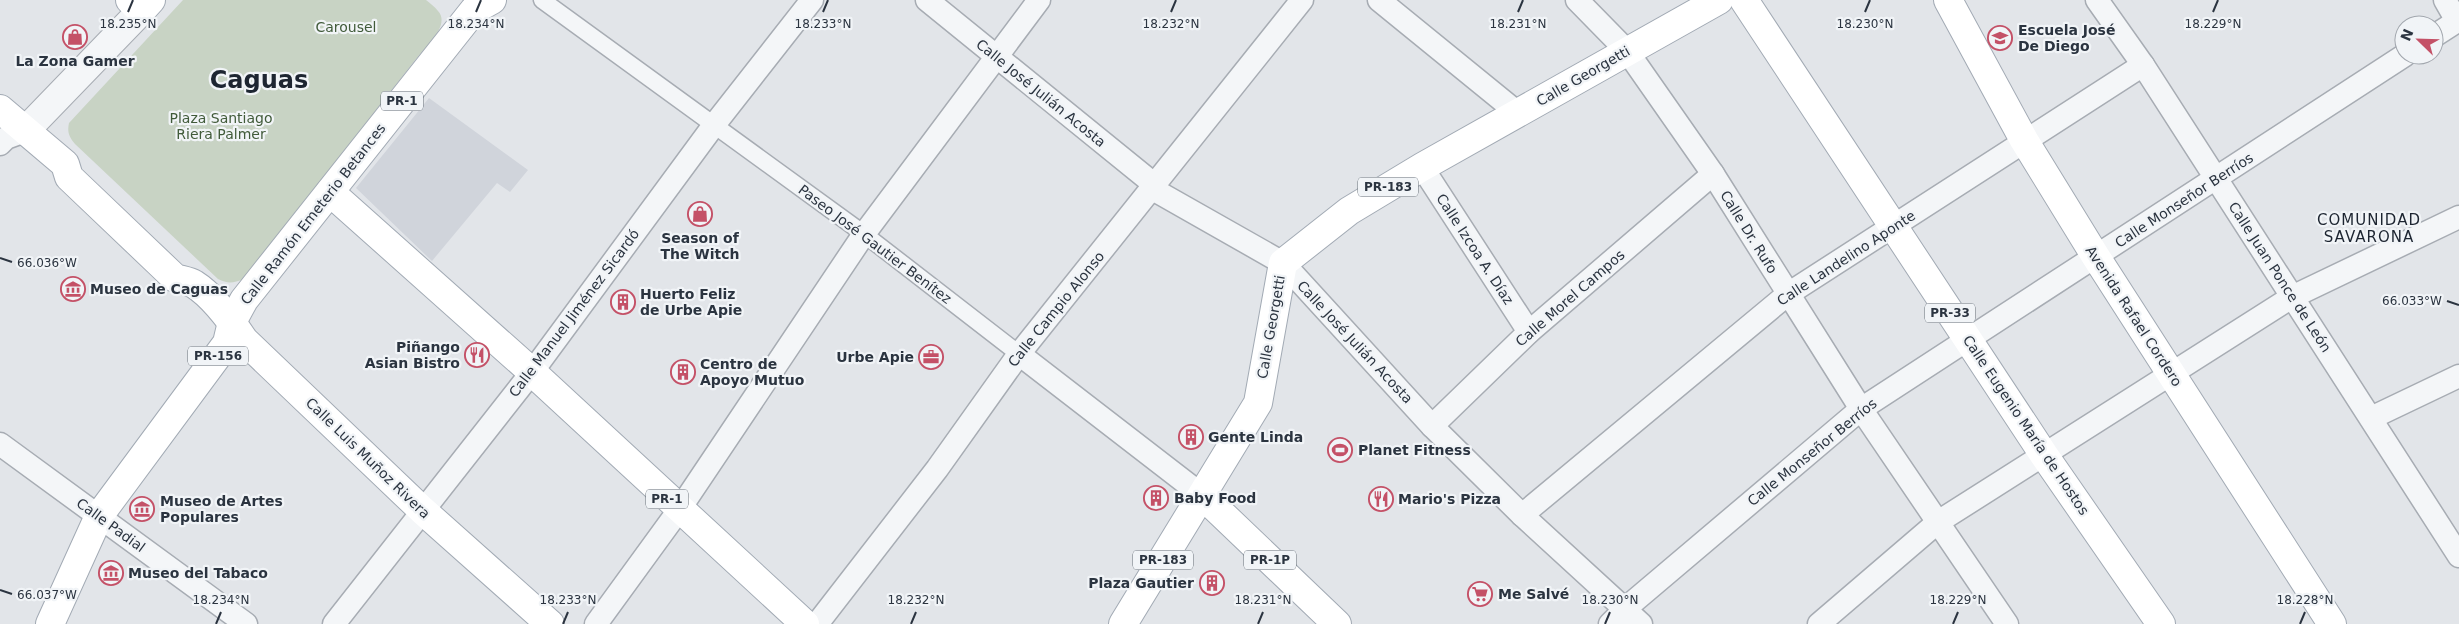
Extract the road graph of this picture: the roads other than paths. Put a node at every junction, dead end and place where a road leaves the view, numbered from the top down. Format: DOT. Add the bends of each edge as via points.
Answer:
graph roads {
  1 [pos="542,0"];
  2 [pos="812,0"];
  3 [pos="927,0"];
  4 [pos="1039,0"];
  5 [pos="1302,0"];
  6 [pos="1379,0"];
  7 [pos="1577,0"];
  8 [pos="1719,0"];
  9 [pos="1744,0"];
  10 [pos="1948,0"];
  11 [pos="2097,0"];
  12 [pos="2445,0"];
  13 [pos="476,3"];
  14 [pos="141,4"];
  15 [pos="2458,21"];
  16 [pos="2444,30"];
  17 [pos="1628,51"];
  18 [pos="998,58"];
  19 [pos="2394,62"];
  20 [pos="2143,65"];
  21 [pos="0,109"];
  22 [pos="1519,114"];
  23 [pos="714,125"];
  24 [pos="25,131"];
  25 [pos="2024,140"];
  26 [pos="0,144"];
  27 [pos="1422,167"];
  28 [pos="1713,174"];
  29 [pos="2216,178"];
  30 [pos="1155,185"];
  31 [pos="330,192"];
  32 [pos="2459,217"];
  33 [pos="1893,228"];
  34 [pos="864,234"];
  35 [pos="2096,257"];
  36 [pos="1282,264"];
  37 [pos="1788,294"];
  38 [pos="2292,297"];
  39 [pos="232,322"];
  40 [pos="1529,332"];
  41 [pos="1968,340"];
  42 [pos="1019,354"];
  43 [pos="532,372"];
  44 [pos="2171,374"];
  45 [pos="2459,376"];
  46 [pos="1861,409"];
  47 [pos="2371,418"];
  48 [pos="1432,426"];
  49 [pos="0,444"];
  50 [pos="2044,455"];
  51 [pos="1203,496"];
  52 [pos="422,510"];
  53 [pos="679,510"];
  54 [pos="1522,515"];
  55 [pos="99,516"];
  56 [pos="1938,522"];
  57 [pos="2456,544"];
  58 [pos="1634,616"];
  59 [pos="50,624"];
  60 [pos="246,624"];
  61 [pos="334,624"];
  62 [pos="550,624"];
  63 [pos="596,624"];
  64 [pos="805,624"];
  65 [pos="817,624"];
  66 [pos="1123,624"];
  67 [pos="1337,624"];
  68 [pos="1610,624"];
  69 [pos="1819,624"];
  70 [pos="2006,624"];
  71 [pos="2161,624"];
  72 [pos="2332,624"];
  1 -- 23 [label="street, Paseo José Gautier Benítez"];
  2 -- 23 [label="street, Calle Manuel Jiménez Sicardó"];
  3 -- 18 [label="street, Calle José Julián Acosta"];
  4 -- 18 [label="street"];
  5 -- 30 [label="street, Calle Campio Alonso"];
  6 -- 22 [label="street"];
  7 -- 17 [label="street, Calle Dr. Rufo"];
  8 -- 17 [label="main road, Calle Georgetti / PR-183"];
  9 -- 33 [label="main road, Calle Eugenio María de Hostos / PR-33"];
  10 -- 25 [label="main road, Avenida Rafael Cordero"];
  11 -- 20 [label="street, Calle Juan Ponce de León"];
  12 -- 15 [label="street"];
  13 -- 31 [label="main road, Calle Ramón Emeterio Betances / PR-1"];
  14 -- 24 [label="street"];
  15 -- 16 [label="street"];
  17 -- 22 [label="main road, Calle Georgetti / PR-183"];
  17 -- 28 [label="street, Calle Dr. Rufo"];
  18 -- 30 [label="street, Calle José Julián Acosta"];
  18 -- 34 [label="street"];
  19 -- 29 [label="street, Calle Monseñor Berríos"];
  20 -- 25 [label="street, Calle Landelino Aponte"];
  20 -- 29 [label="street, Calle Juan Ponce de León"];
  21 -- 24 [label="main road, Calle Luis Muñoz Rivera"];
  22 -- 27 [label="main road, Calle Georgetti / PR-183"];
  23 -- 34 [label="street, Paseo José Gautier Benítez"];
  23 -- 43 [label="street, Calle Manuel Jiménez Sicardó"];
  24 -- 26 [label="street" via="6,138"];
  24 -- 39 [label="main road, Calle Luis Muñoz Rivera" via="65,164 69,177 131,224 175,278 194,284"];
  25 -- 33 [label="street, Calle Landelino Aponte"];
  25 -- 35 [label="main road, Avenida Rafael Cordero"];
  27 -- 36 [label="main road, Calle Georgetti / PR-183" via="1349,211"];
  27 -- 40 [label="street, Calle Izcoa A. Díaz"];
  28 -- 37 [label="street, Calle Dr. Rufo"];
  28 -- 40 [label="street, Calle Morel Campos"];
  29 -- 35 [label="street, Calle Monseñor Berríos"];
  29 -- 38 [label="street, Calle Juan Ponce de León"];
  30 -- 36 [label="street, Calle José Julián Acosta" via="1156,191"];
  30 -- 42 [label="street, Calle Campio Alonso"];
  31 -- 39 [label="main road, Calle Ramón Emeterio Betances / PR-156" via="244,300"];
  31 -- 43 [label="main road, PR-1"];
  32 -- 38 [label="street"];
  33 -- 37 [label="street, Calle Landelino Aponte"];
  33 -- 41 [label="main road, Calle Eugenio María de Hostos / PR-33"];
  34 -- 42 [label="street, Paseo José Gautier Benítez"];
  34 -- 53 [label="street"];
  35 -- 41 [label="street, Calle Monseñor Berríos"];
  35 -- 44 [label="main road, Avenida Rafael Cordero"];
  36 -- 48 [label="street, Calle José Julián Acosta"];
  36 -- 51 [label="main road, Calle Georgetti / PR-183" via="1258,403"];
  37 -- 46 [label="street, Calle Dr. Rufo"];
  37 -- 54 [label="street, Calle Landelino Aponte"];
  38 -- 44 [label="street"];
  38 -- 47 [label="street, Calle Juan Ponce de León"];
  39 -- 52 [label="main road, Calle Luis Muñoz Rivera" via="244,340"];
  39 -- 55 [label="main road, Calle Ramón Emeterio Betances / PR-156" via="227,343"];
  40 -- 48 [label="street, Calle Morel Campos"];
  41 -- 46 [label="street, Calle Monseñor Berríos"];
  41 -- 50 [label="main road, Calle Eugenio María de Hostos / PR-33"];
  42 -- 51 [label="street, Paseo José Gautier Benítez"];
  42 -- 65 [label="street, Calle Campio Alonso" via="937,469"];
  43 -- 52 [label="street, Calle Manuel Jiménez Sicardó"];
  43 -- 53 [label="main road, PR-1"];
  44 -- 50 [label="street"];
  44 -- 72 [label="main road, Avenida Rafael Cordero"];
  45 -- 47 [label="street"];
  46 -- 56 [label="street, Calle Dr. Rufo"];
  46 -- 58 [label="street, Calle Monseñor Berríos"];
  47 -- 57 [label="street, Calle Juan Ponce de León"];
  48 -- 54 [label="street, Calle José Julián Acosta"];
  49 -- 55 [label="street, Calle Padial"];
  50 -- 56 [label="street"];
  50 -- 71 [label="main road, Calle Eugenio María de Hostos / PR-33"];
  51 -- 66 [label="main road, Calle Georgetti / PR-183"];
  51 -- 67 [label="main road, PR-1P"];
  52 -- 61 [label="street, Calle Manuel Jiménez Sicardó"];
  52 -- 62 [label="main road, Calle Luis Muñoz Rivera"];
  53 -- 63 [label="street"];
  53 -- 64 [label="main road, PR-1"];
  54 -- 58 [label="street, Calle José Julián Acosta"];
  55 -- 59 [label="main road, Calle Ramón Emeterio Betances / PR-156"];
  55 -- 60 [label="street, Calle Padial"];
  56 -- 69 [label="street"];
  56 -- 70 [label="street, Calle Dr. Rufo"];
  58 -- 68 [label="street, Calle Monseñor Berríos"];
}
